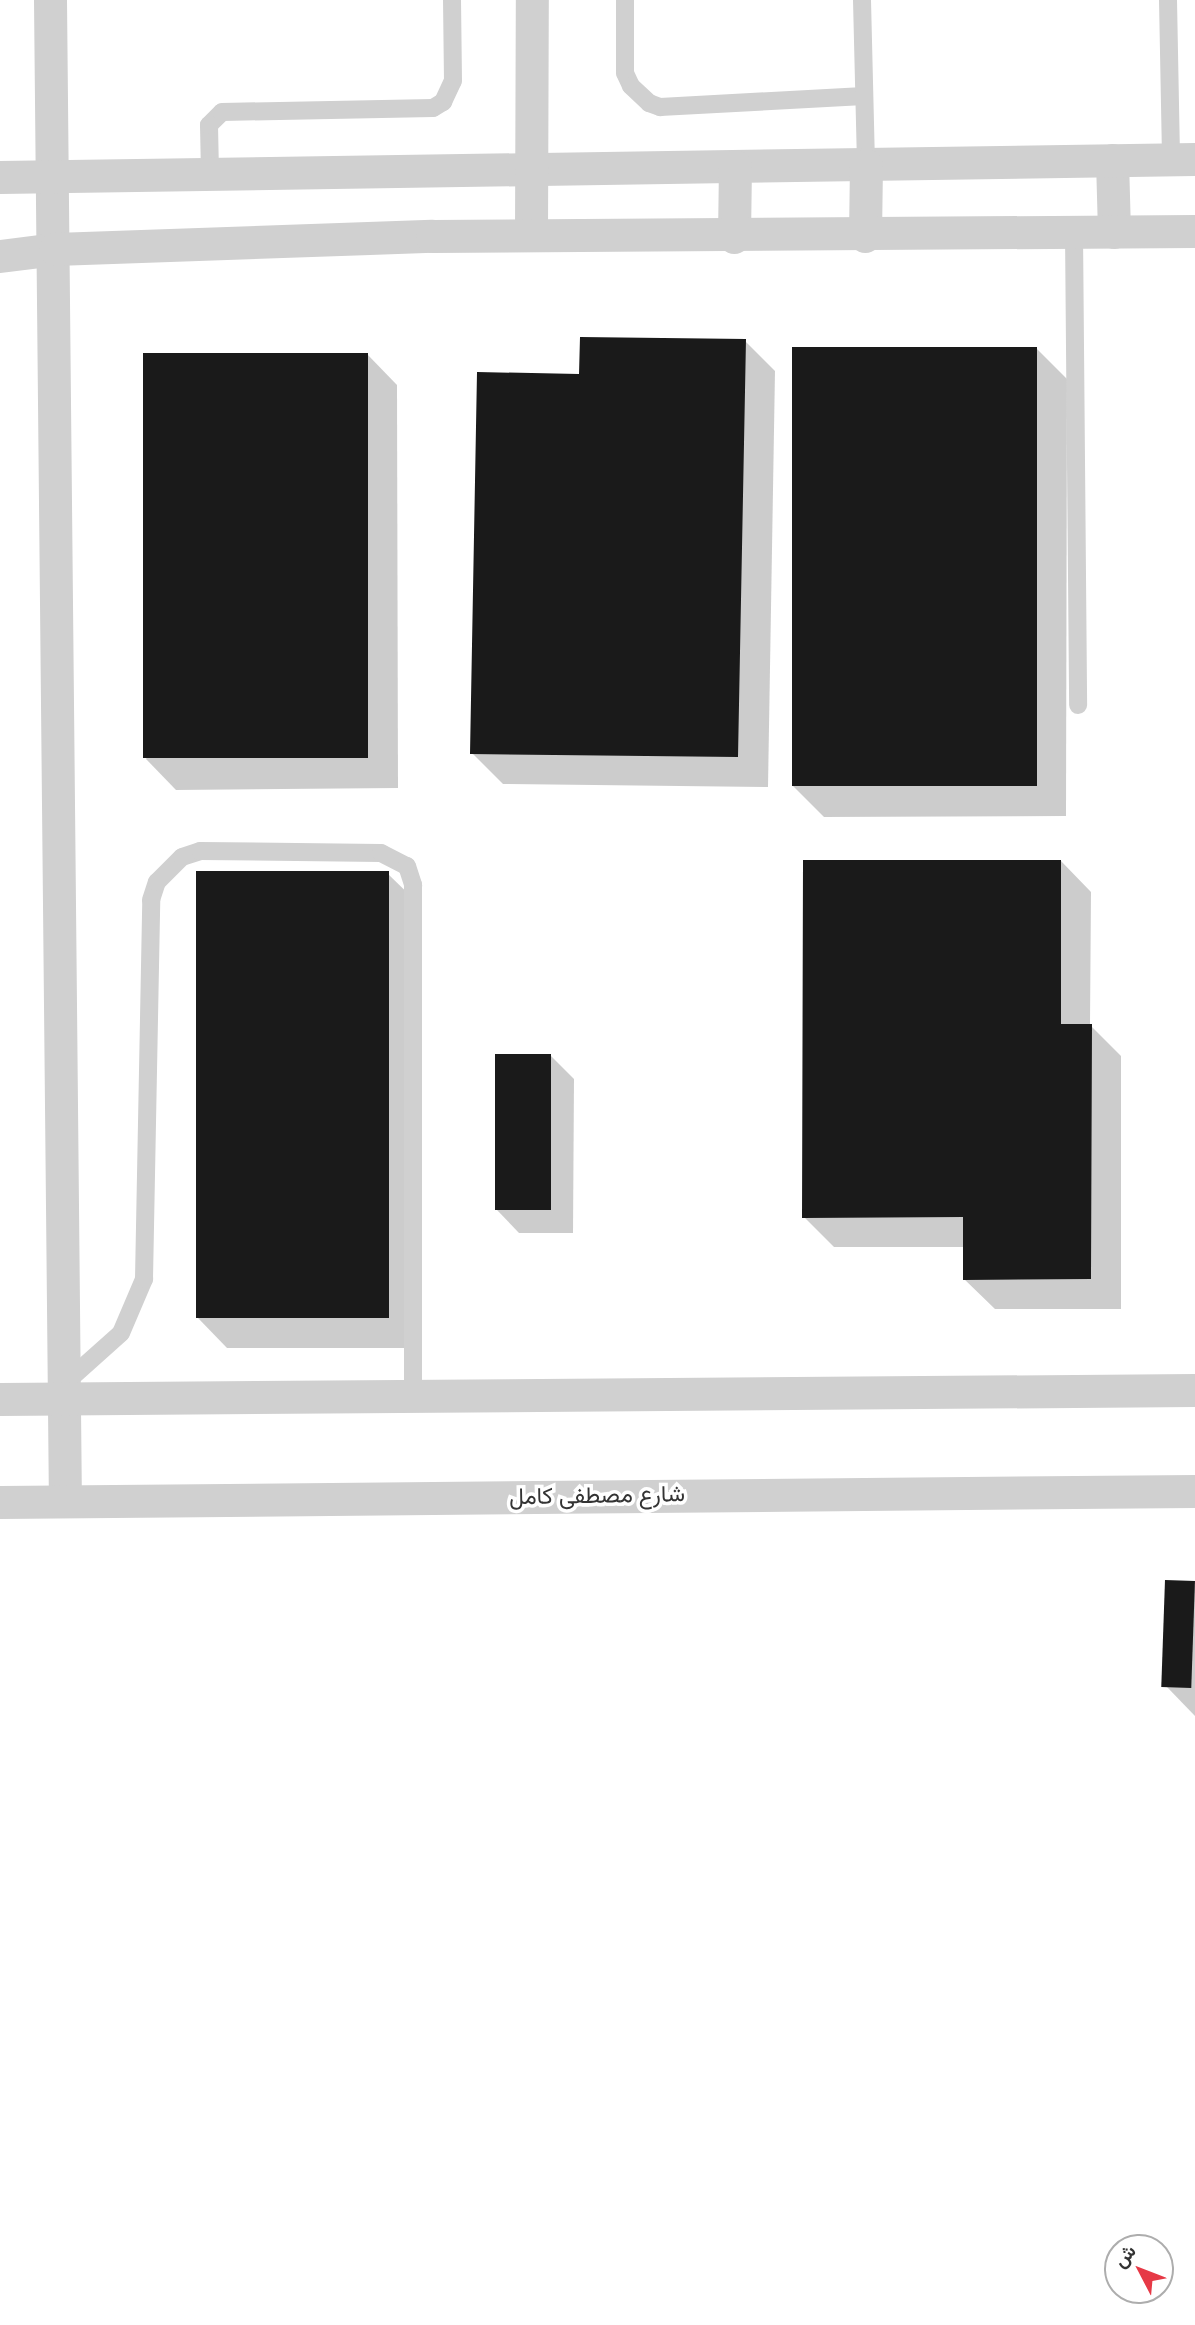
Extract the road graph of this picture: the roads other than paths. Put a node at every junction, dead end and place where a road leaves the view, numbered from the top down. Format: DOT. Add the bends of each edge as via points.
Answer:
graph roads {
  1 [pos="50,0"];
  2 [pos="452,0"];
  3 [pos="532,0"];
  4 [pos="625,0"];
  5 [pos="862,0"];
  6 [pos="1168,0"];
  7 [pos="864,96"];
  8 [pos="1183,159"];
  9 [pos="1112,160"];
  10 [pos="866,165"];
  11 [pos="735,166"];
  12 [pos="531,169"];
  13 [pos="210,173"];
  14 [pos="54,176"];
  15 [pos="0,177"];
  16 [pos="1195,231"];
  17 [pos="1074,232"];
  18 [pos="1114,232"];
  19 [pos="531,235"];
  20 [pos="865,236"];
  21 [pos="734,237"];
  22 [pos="55,249"];
  23 [pos="0,256"];
  24 [pos="1078,705"];
  25 [pos="1195,1390"];
  26 [pos="64,1391"];
  27 [pos="413,1394"];
  28 [pos="0,1399"];
  29 [pos="1195,1491"];
  30 [pos="65,1501"];
  31 [pos="0,1502"];
  1 -- 14 [label="street"];
  2 -- 13 [label="lane" via="453,81 443,102 433,107 222,112 209,125"];
  3 -- 12 [label="street"];
  4 -- 7 [label="lane" via="625,73 649,103 660,107"];
  5 -- 7 [label="lane"];
  6 -- 8 [label="lane"];
  7 -- 10 [label="lane"];
  8 -- 9 [label="street"];
  9 -- 10 [label="street"];
  9 -- 18 [label="street"];
  10 -- 11 [label="street"];
  10 -- 20 [label="street"];
  11 -- 12 [label="street"];
  11 -- 21 [label="street"];
  12 -- 13 [label="street"];
  12 -- 19 [label="street"];
  13 -- 14 [label="street"];
  14 -- 15 [label="street"];
  14 -- 22 [label="street"];
  16 -- 18 [label="street"];
  17 -- 18 [label="street"];
  17 -- 20 [label="street"];
  17 -- 24 [label="lane"];
  19 -- 21 [label="street"];
  19 -- 22 [label="street"];
  20 -- 21 [label="street"];
  22 -- 23 [label="street"];
  22 -- 26 [label="street"];
  25 -- 27 [label="street"];
  26 -- 27 [label="street"];
  26 -- 27 [label="lane" via="121,1334 144,1279 151,900 157,882 182,857 200,851 381,853 400,859 413,885"];
  26 -- 28 [label="street"];
  26 -- 30 [label="street"];
  29 -- 30 [label="street, شارع مصطفى كامل"];
  30 -- 31 [label="street, شارع مصطفى كامل"];
}
